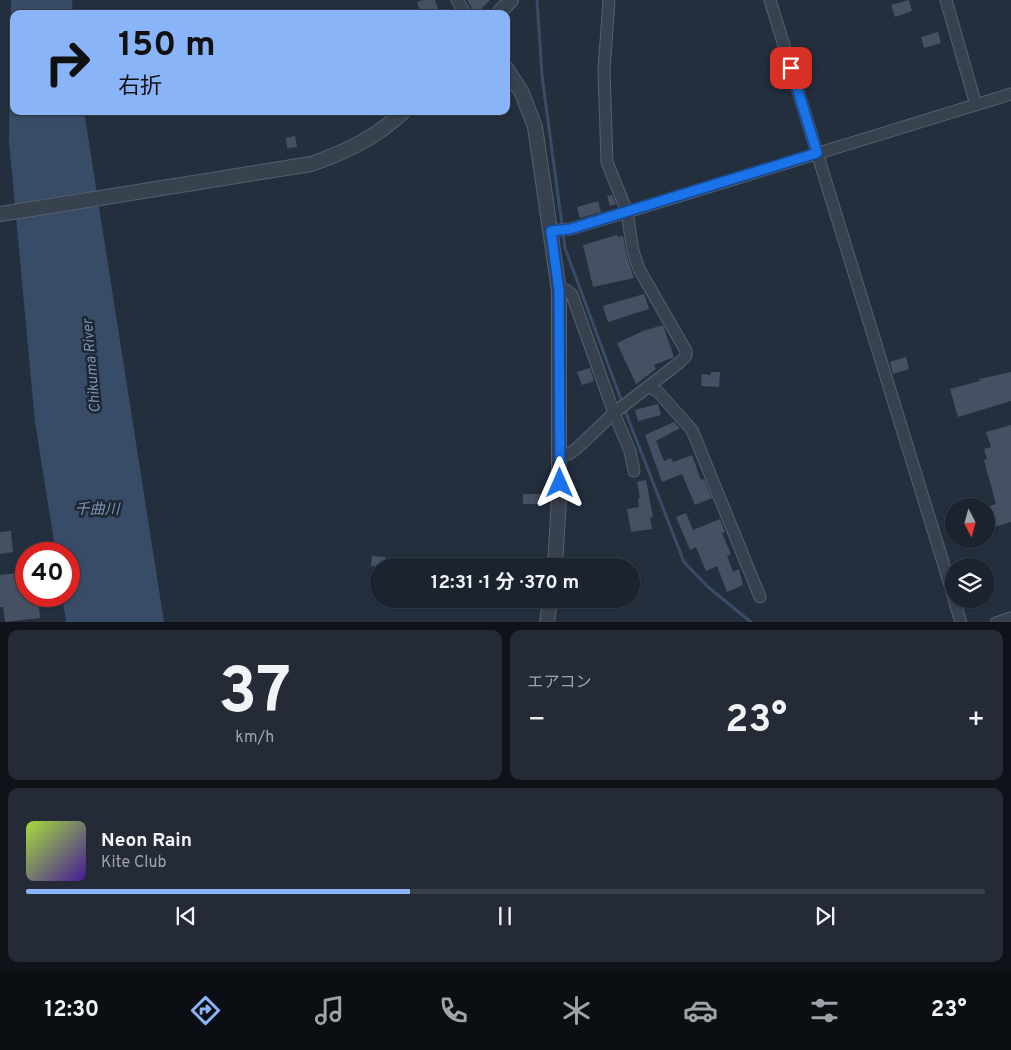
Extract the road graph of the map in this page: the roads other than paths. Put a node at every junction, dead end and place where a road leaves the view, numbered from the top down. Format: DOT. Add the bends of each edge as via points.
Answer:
graph roads {
  1 [pos="510,0"];
  2 [pos="609,0"];
  3 [pos="770,0"];
  4 [pos="946,0"];
  5 [pos="501,10"];
  6 [pos="510,74"];
  7 [pos="1011,94"];
  8 [pos="976,105"];
  9 [pos="400,115"];
  10 [pos="817,153"];
  11 [pos="627,212"];
  12 [pos="0,214"];
  13 [pos="560,230"];
  14 [pos="559,291"];
  15 [pos="650,386"];
  16 [pos="620,409"];
  17 [pos="560,454"];
  18 [pos="634,471"];
  19 [pos="555,558"];
  20 [pos="945,569"];
  21 [pos="760,597"];
  22 [pos="548,608"];
  23 [pos="957,608"];
  24 [pos="1011,618"];
  25 [pos="546,622"];
  26 [pos="961,622"];
  27 [pos="996,622"];
  1 -- 5 [label="street"];
  2 -- 11 [label="street" via="604,70 607,162"];
  3 -- 10 [label="street"];
  4 -- 8 [label="street"];
  6 -- 13 [label="street" via="532,114"];
  7 -- 8 [label="street"];
  8 -- 10 [label="street"];
  9 -- 12 [label="street" via="355,147 311,164"];
  10 -- 11 [label="street"];
  10 -- 20 [label="street"];
  11 -- 13 [label="street"];
  11 -- 15 [label="street" via="639,269 686,351 680,362"];
  13 -- 14 [label="street"];
  14 -- 16 [label="street" via="566,290 572,296"];
  14 -- 17 [label="street"];
  15 -- 16 [label="street"];
  15 -- 21 [label="street" via="692,430"];
  16 -- 17 [label="street" via="576,449"];
  16 -- 18 [label="street"];
  17 -- 19 [label="street"];
  22 -- 25 [label="street"];
  23 -- 26 [label="street"];
  24 -- 27 [label="street"];
}
